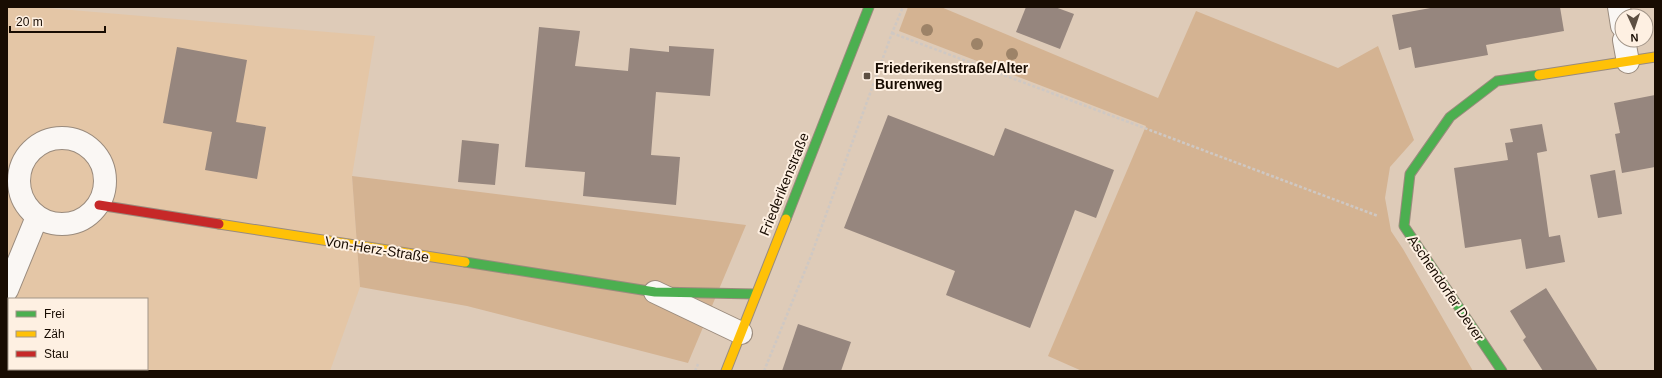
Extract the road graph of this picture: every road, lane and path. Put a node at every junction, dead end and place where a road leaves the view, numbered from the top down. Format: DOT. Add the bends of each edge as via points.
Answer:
graph roads {
  1 [pos="869,7"];
  2 [pos="903,7"];
  3 [pos="892,33"];
  4 [pos="1625,48"];
  5 [pos="1655,58"];
  6 [pos="1628,62"];
  7 [pos="99,205"];
  8 [pos="37,217"];
  9 [pos="1404,226"];
  10 [pos="7,290"];
  11 [pos="655,292"];
  12 [pos="756,294"];
  13 [pos="741,333"];
  14 [pos="726,371"];
  15 [pos="764,371"];
  16 [pos="1502,371"];
  1 -- 12 [label="street, Friederikenstraße"];
  2 -- 3 [label="path"];
  3 -- 9 [label="path"];
  3 -- 15 [label="path" via="811,256"];
  4 -- 6 [label="street"];
  5 -- 6 [label="street, Aschendorfer Dever"];
  6 -- 9 [label="street, Aschendorfer Dever" via="1497,81 1450,117 1410,174"];
  7 -- 8 [label="street" via="90,215 64,225 49,223"];
  7 -- 8 [label="street" via="105,192 106,177 95,152 70,138 55,138 41,143 30,152 22,164 18,179 23,200"];
  7 -- 11 [label="street, Von-Herz-Straße"];
  8 -- 10 [label="street"];
  9 -- 16 [label="street, Aschendorfer Dever"];
  11 -- 12 [label="street, Von-Herz-Straße"];
  11 -- 13 [label="street"];
  12 -- 13 [label="street, Friederikenstraße"];
  13 -- 14 [label="street, Friederikenstraße"];
}
